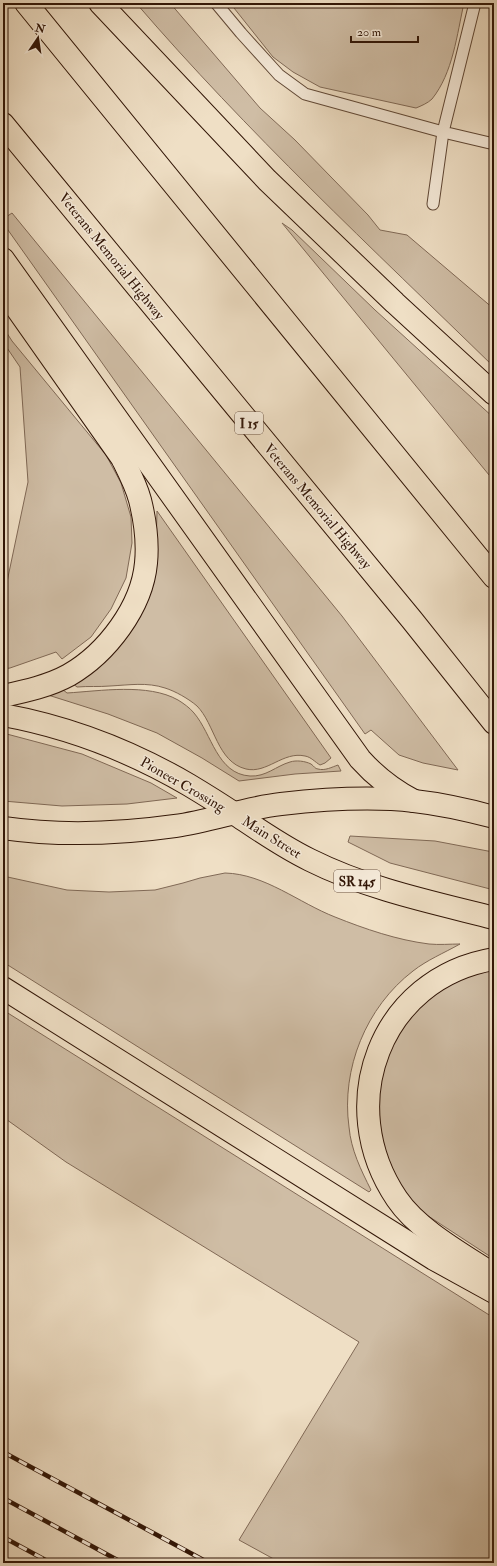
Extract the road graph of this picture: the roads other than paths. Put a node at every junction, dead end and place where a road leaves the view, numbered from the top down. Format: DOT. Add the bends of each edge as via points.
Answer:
graph roads {
  1 [pos="26,3"];
  2 [pos="100,3"];
  3 [pos="216,3"];
  4 [pos="475,3"];
  5 [pos="3,124"];
  6 [pos="443,132"];
  7 [pos="494,144"];
  8 [pos="433,204"];
  9 [pos="3,260"];
  10 [pos="3,289"];
  11 [pos="494,394"];
  12 [pos="494,577"];
  13 [pos="3,696"];
  14 [pos="3,715"];
  15 [pos="494,723"];
  16 [pos="414,801"];
  17 [pos="233,813"];
  18 [pos="487,815"];
  19 [pos="3,828"];
  20 [pos="494,918"];
  21 [pos="494,959"];
  22 [pos="3,988"];
  23 [pos="494,1275"];
  24 [pos="494,1292"];
  1 -- 12 [label="highway"];
  2 -- 11 [label="highway" via="267,180"];
  3 -- 6 [label="lane" via="279,75 305,94"];
  4 -- 6 [label="lane"];
  5 -- 15 [label="highway, Veterans Memorial Highway / I 15"];
  6 -- 7 [label="lane"];
  6 -- 8 [label="lane"];
  9 -- 16 [label="highway" via="360,759 387,785"];
  10 -- 13 [label="highway" via="122,458 140,499 146,541 146,564 141,585 133,605 112,639 87,663 69,675 49,684"];
  14 -- 17 [label="highway, Pioneer Crossing / SR 145" via="76,733 109,745 157,767"];
  16 -- 17 [label="highway, Main Street" via="334,800 277,805"];
  16 -- 18 [label="highway, Main Street"];
  17 -- 19 [label="highway, Pioneer Crossing" via="175,826 102,833 38,832"];
  17 -- 20 [label="highway, Main Street / SR 145" via="293,851 344,876 407,897"];
  21 -- 23 [label="highway" via="475,963 444,976 409,1003 383,1040 375,1061 368,1096 370,1138 379,1168 398,1200 424,1227"];
  22 -- 24 [label="highway" via="434,1259"];
}
